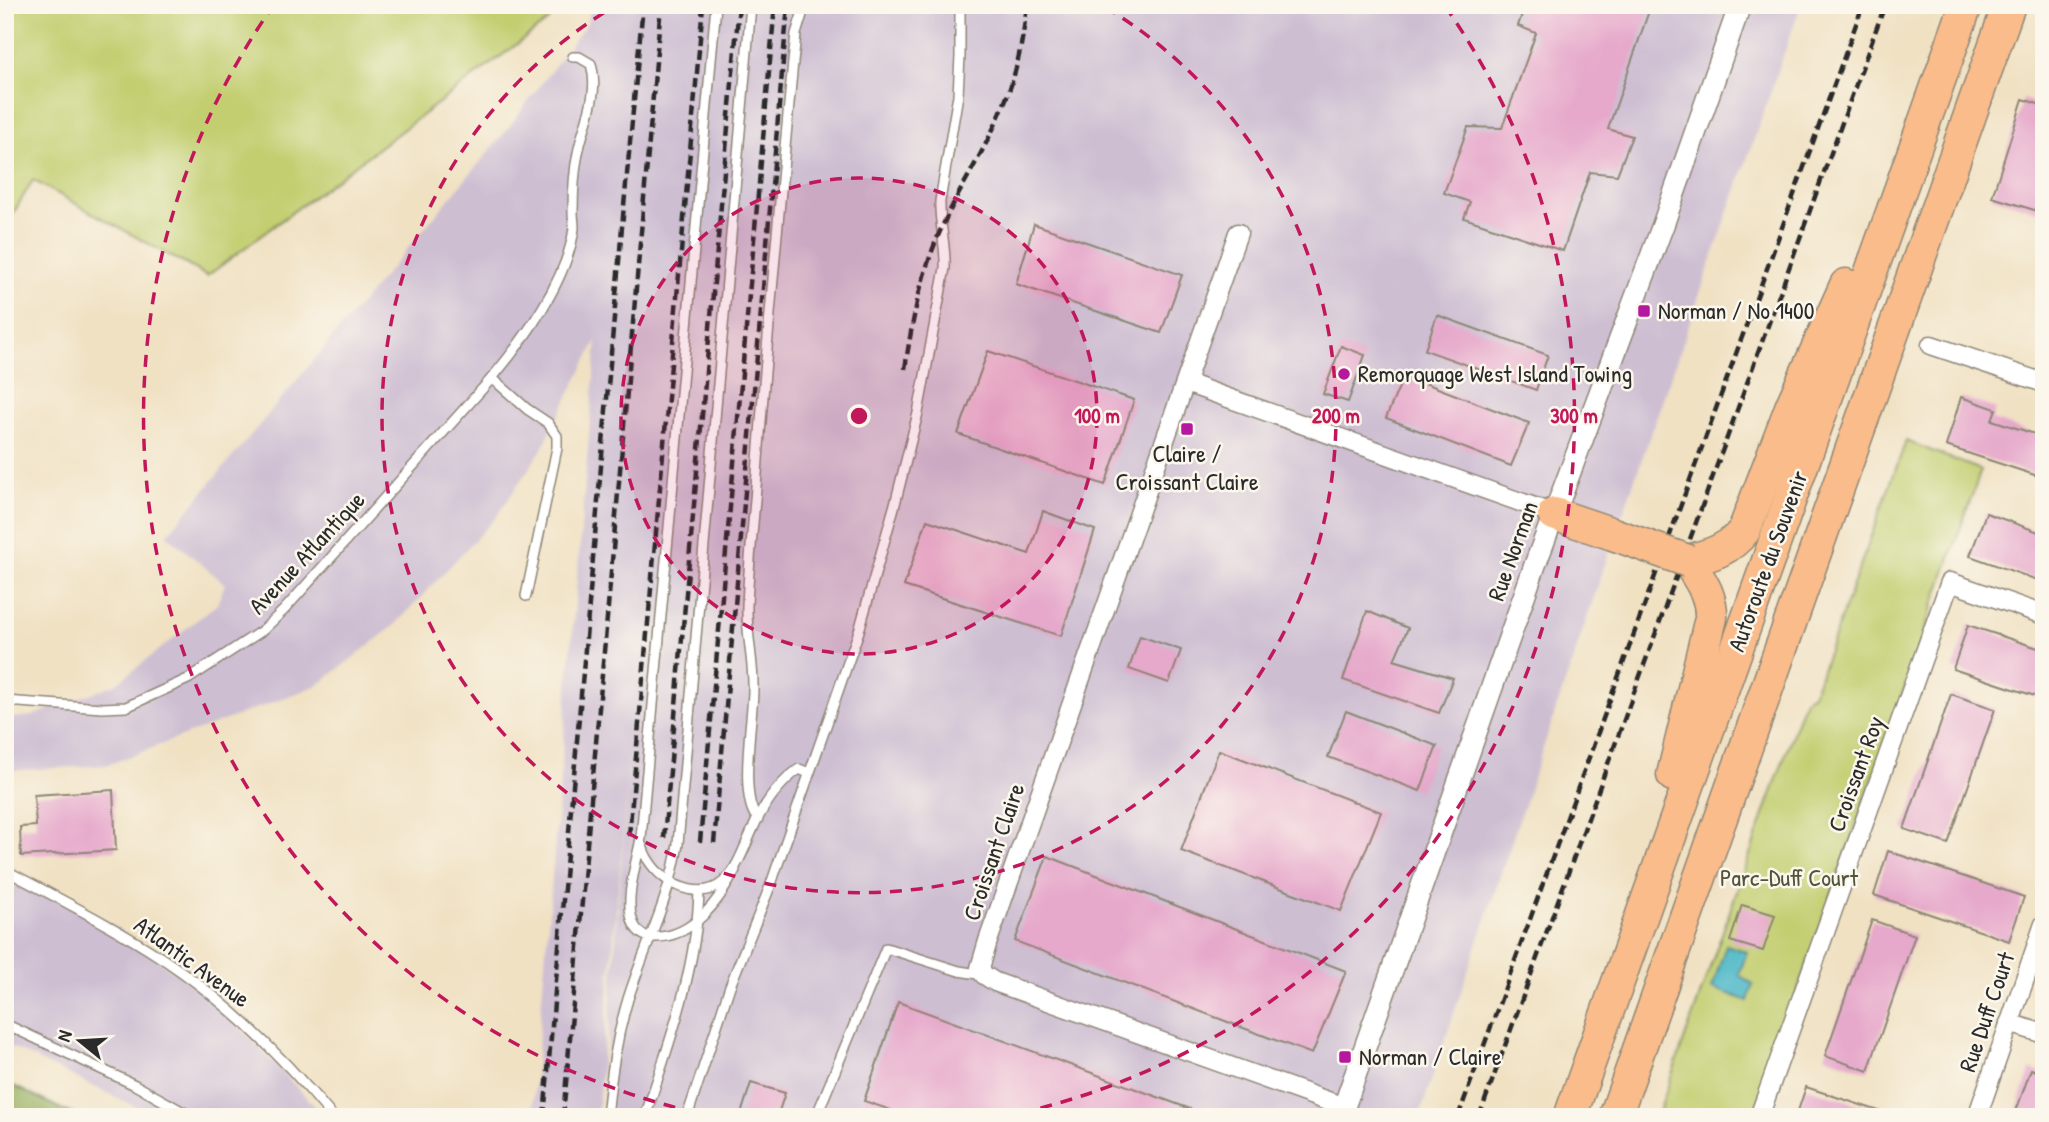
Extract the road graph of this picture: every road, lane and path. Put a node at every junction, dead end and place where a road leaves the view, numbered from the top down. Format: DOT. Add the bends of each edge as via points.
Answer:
graph roads {
  1 [pos="716,5"];
  2 [pos="751,5"];
  3 [pos="805,5"];
  4 [pos="960,5"];
  5 [pos="1740,5"];
  6 [pos="1966,5"];
  7 [pos="2009,5"];
  8 [pos="573,57"];
  9 [pos="1940,76"];
  10 [pos="1238,233"];
  11 [pos="1931,345"];
  12 [pos="492,378"];
  13 [pos="1185,383"];
  14 [pos="2044,383"];
  15 [pos="1554,514"];
  16 [pos="1693,563"];
  17 [pos="526,596"];
  18 [pos="2044,615"];
  19 [pos="5,701"];
  20 [pos="809,773"];
  21 [pos="758,819"];
  22 [pos="641,838"];
  23 [pos="5,870"];
  24 [pos="734,870"];
  25 [pos="670,882"];
  26 [pos="699,891"];
  27 [pos="1642,914"];
  28 [pos="697,920"];
  29 [pos="2044,924"];
  30 [pos="650,937"];
  31 [pos="984,975"];
  32 [pos="2009,1023"];
  33 [pos="5,1024"];
  34 [pos="2044,1034"];
  35 [pos="1342,1112"];
  36 [pos="192,1117"];
  37 [pos="333,1117"];
  38 [pos="607,1117"];
  39 [pos="645,1117"];
  40 [pos="687,1117"];
  41 [pos="816,1117"];
  42 [pos="1570,1117"];
  43 [pos="1615,1117"];
  44 [pos="1759,1117"];
  45 [pos="1977,1117"];
  1 -- 22 [label="lane"];
  2 -- 25 [label="lane" via="678,844"];
  3 -- 21 [label="lane" via="793,62 749,574 747,632 754,691 749,795"];
  4 -- 20 [label="lane" via="958,95 940,201 945,268 932,345 875,576"];
  5 -- 15 [label="street, Rue Norman"];
  6 -- 9 [label="highway, Autoroute du Souvenir"];
  7 -- 43 [label="highway, Autoroute du Souvenir"];
  8 -- 12 [label="lane, Avenue Atlantique" via="590,64 595,80 577,156 574,227 568,252 532,325"];
  9 -- 16 [label="highway" via="1792,404 1744,531 1730,545"];
  9 -- 27 [label="highway, Autoroute du Souvenir"];
  10 -- 13 [label="street, Croissant Claire"];
  11 -- 14 [label="street"];
  12 -- 17 [label="lane" via="548,423 557,442"];
  12 -- 19 [label="lane, Avenue Atlantique" via="263,630 188,679 126,707"];
  13 -- 15 [label="street"];
  13 -- 31 [label="street, Croissant Claire" via="984,954 980,968"];
  15 -- 16 [label="highway, bridge"];
  15 -- 35 [label="street, Rue Norman"];
  16 -- 27 [label="highway" via="1708,593 1711,618"];
  18 -- 44 [label="street, Croissant Roy" via="1950,582"];
  20 -- 21 [label="lane" via="799,769 790,776"];
  20 -- 40 [label="lane"];
  21 -- 24 [label="lane"];
  22 -- 25 [label="lane" via="645,856"];
  22 -- 30 [label="lane" via="631,916 637,930"];
  23 -- 37 [label="lane, Atlantic Avenue" via="181,971 265,1042"];
  24 -- 26 [label="lane" via="720,886"];
  24 -- 28 [label="lane" via="723,892"];
  25 -- 26 [label="lane"];
  25 -- 30 [label="lane"];
  26 -- 28 [label="lane"];
  27 -- 42 [label="highway, Autoroute du Souvenir"];
  28 -- 30 [label="lane" via="668,936"];
  28 -- 39 [label="lane" via="677,1016"];
  29 -- 32 [label="street, Rue Duff Court"];
  30 -- 38 [label="lane" via="614,1050"];
  31 -- 35 [label="street"];
  31 -- 41 [label="lane" via="886,948"];
  32 -- 34 [label="street"];
  32 -- 45 [label="street, Rue Duff Court"];
  33 -- 36 [label="lane"];
}
